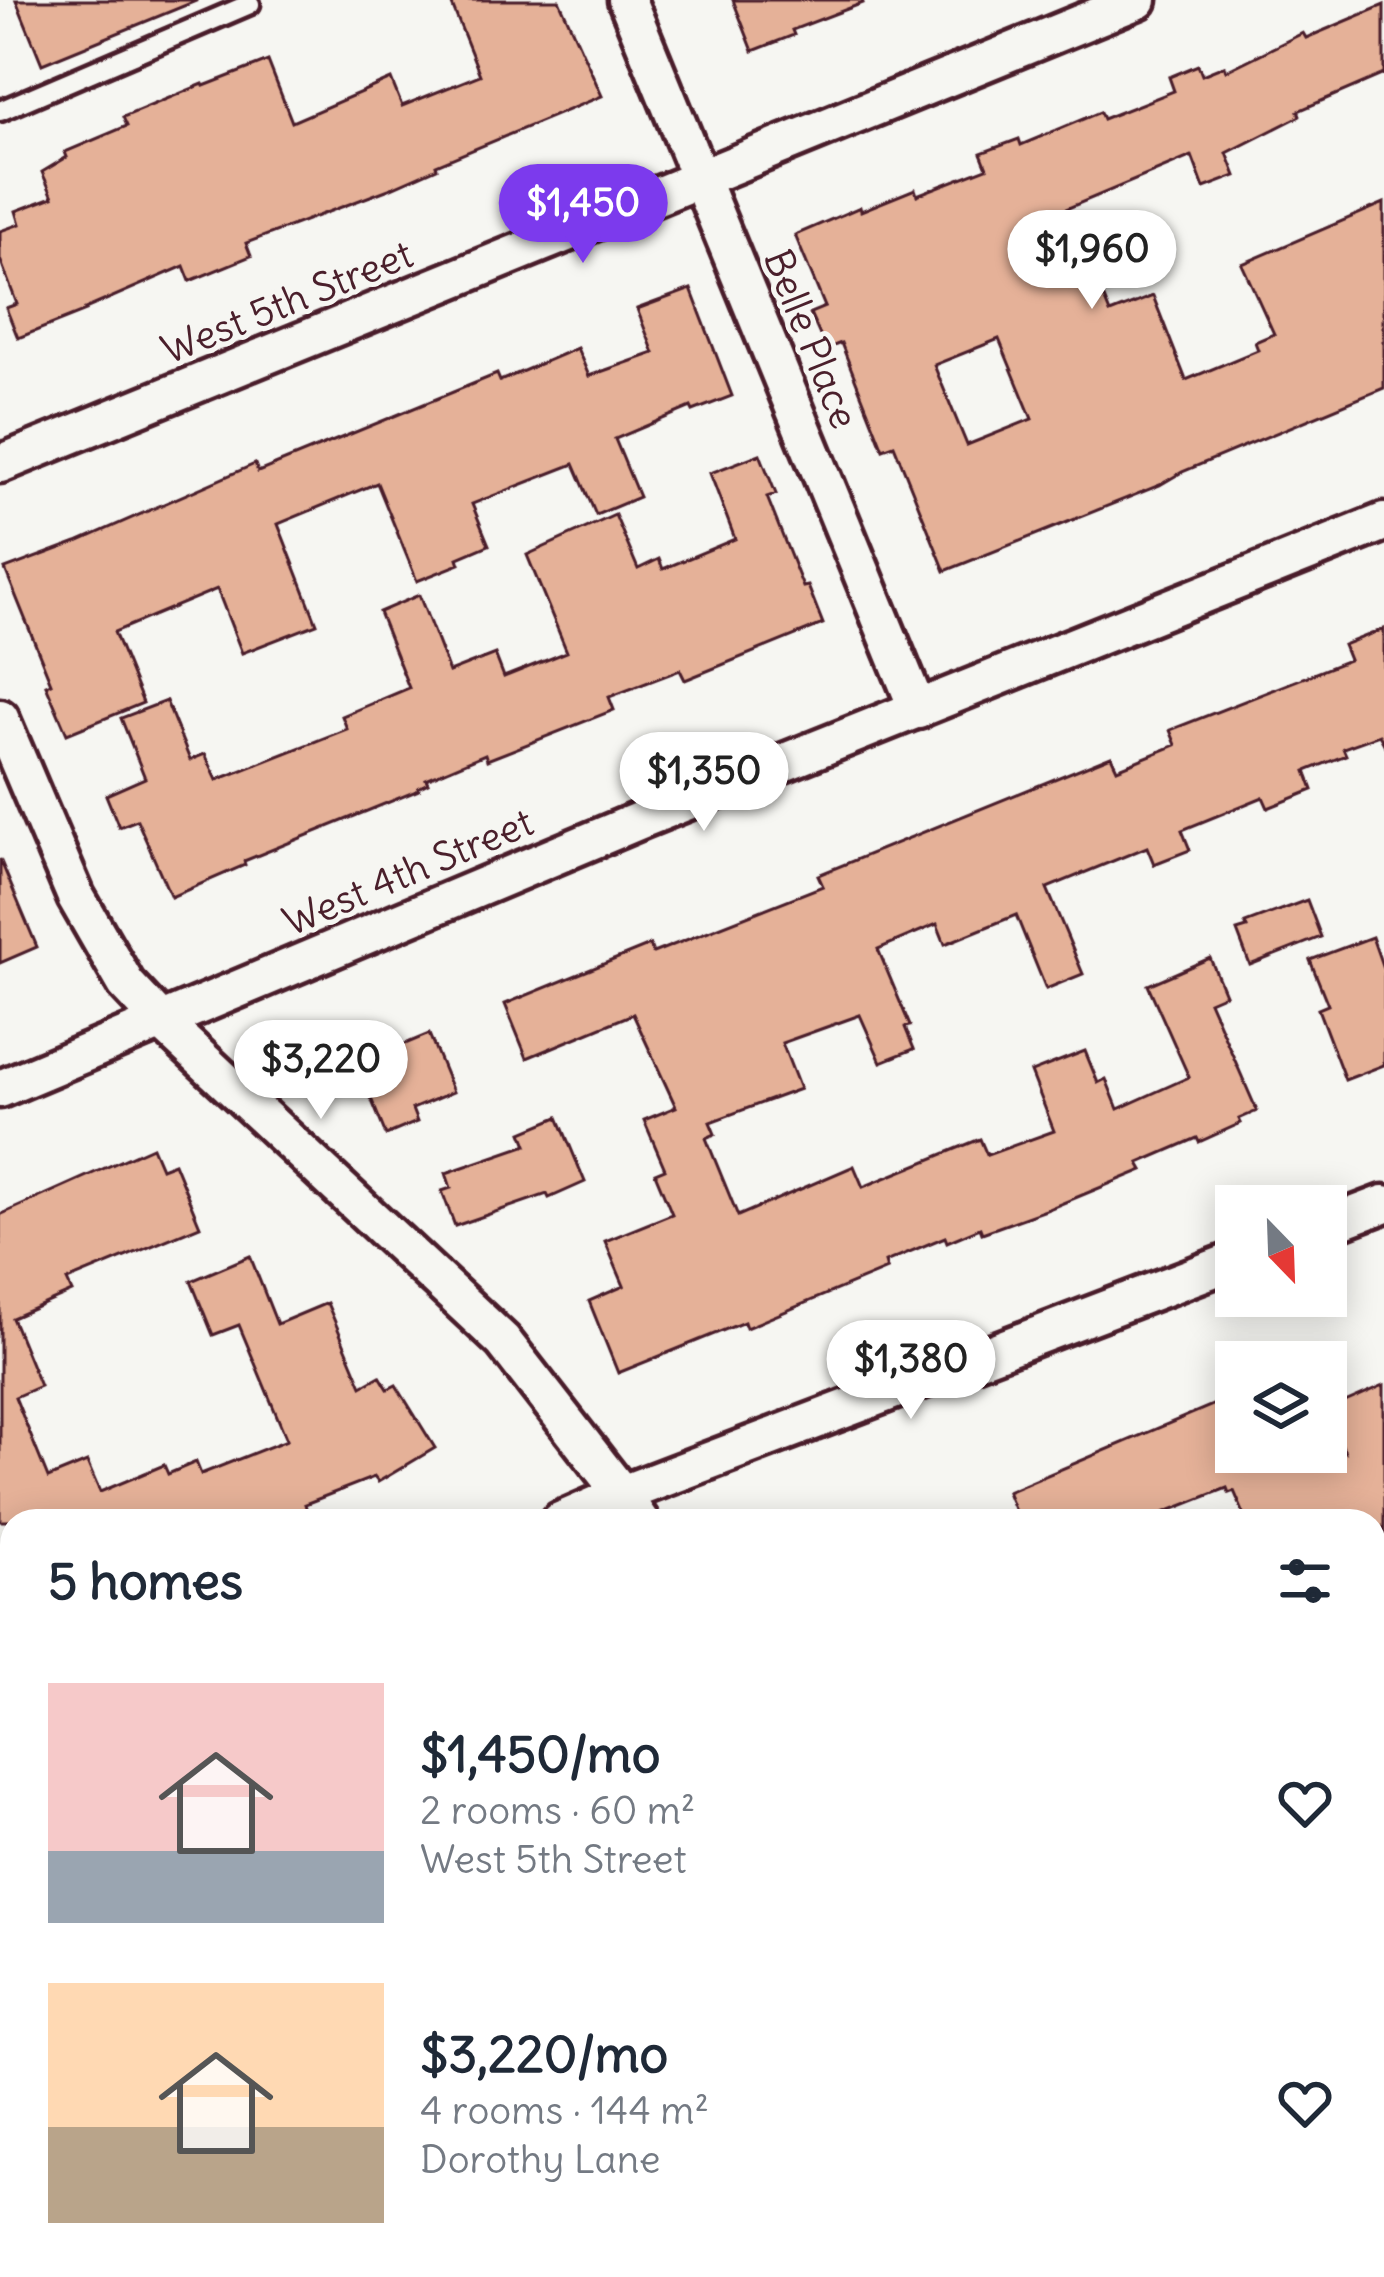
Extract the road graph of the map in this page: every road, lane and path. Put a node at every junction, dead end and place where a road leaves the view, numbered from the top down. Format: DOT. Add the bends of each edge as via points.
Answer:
graph roads {
  1 [pos="627,0"];
  2 [pos="1138,0"];
  3 [pos="250,4"];
  4 [pos="0,111"];
  5 [pos="700,180"];
  6 [pos="0,464"];
  7 [pos="1384,522"];
  8 [pos="918,710"];
  9 [pos="0,718"];
  10 [pos="160,1021"];
  11 [pos="0,1089"];
  12 [pos="1384,1204"];
  13 [pos="1347,1218"];
  14 [pos="1215,1269"];
  15 [pos="631,1508"];
  1 -- 5 [label="street, Belle Place"];
  2 -- 5 [label="street, West 5th Street"];
  3 -- 4 [label="lane"];
  5 -- 6 [label="street, West 5th Street"];
  5 -- 8 [label="street, Belle Place"];
  7 -- 8 [label="street, West 4th Street"];
  8 -- 10 [label="street, West 4th Street"];
  9 -- 10 [label="street" via="76,898 126,983"];
  10 -- 11 [label="street, West 4th Street"];
  10 -- 15 [label="street" via="503,1340"];
  12 -- 13 [label="street"];
  14 -- 15 [label="street"];
}
